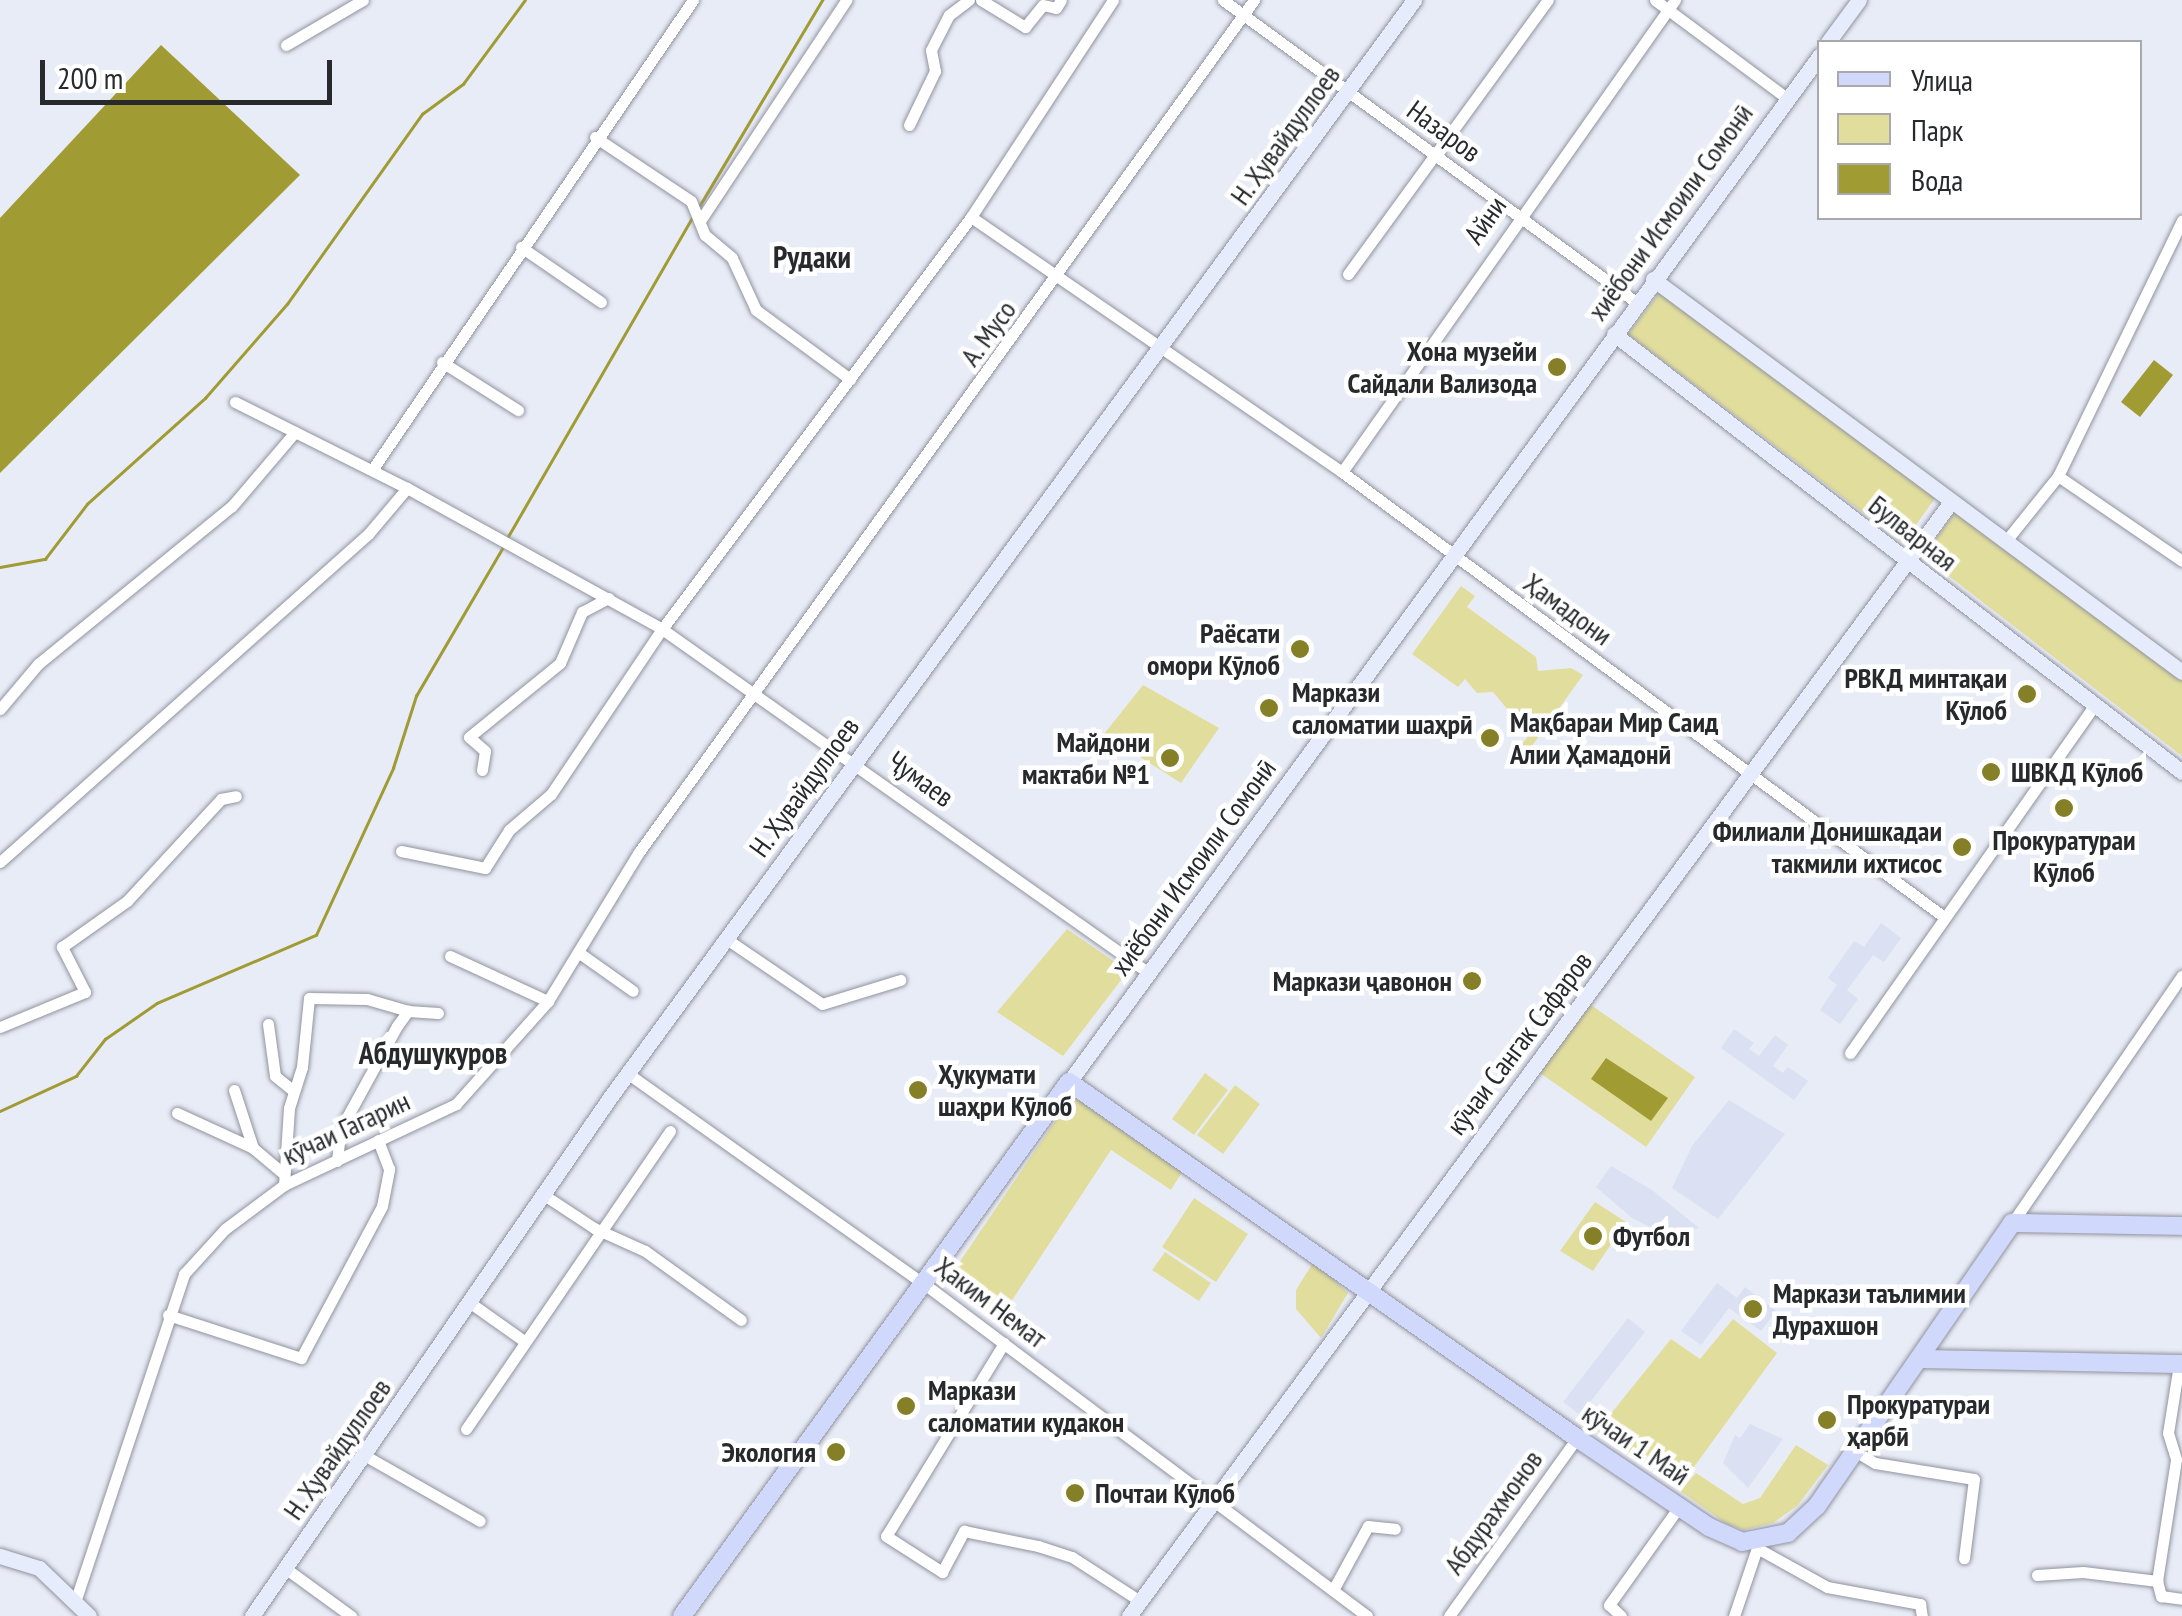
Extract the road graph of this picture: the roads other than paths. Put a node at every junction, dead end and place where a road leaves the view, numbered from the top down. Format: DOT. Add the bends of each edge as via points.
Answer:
graph roads {
  1 [pos="362,0"];
  2 [pos="693,0"];
  3 [pos="846,0"];
  4 [pos="969,0"];
  5 [pos="981,0"];
  6 [pos="1060,0"];
  7 [pos="1113,0"];
  8 [pos="1223,0"];
  9 [pos="1254,0"];
  10 [pos="1414,0"];
  11 [pos="1548,0"];
  12 [pos="1655,0"];
  13 [pos="1859,0"];
  14 [pos="1671,5"];
  15 [pos="1244,15"];
  16 [pos="1829,40"];
  17 [pos="286,44"];
  18 [pos="1817,59"];
  19 [pos="1348,93"];
  20 [pos="1788,99"];
  21 [pos="909,125"];
  22 [pos="595,137"];
  23 [pos="1436,156"];
  24 [pos="971,216"];
  25 [pos="1518,216"];
  26 [pos="2182,220"];
  27 [pos="700,222"];
  28 [pos="521,247"];
  29 [pos="1348,274"];
  30 [pos="1059,277"];
  31 [pos="1653,278"];
  32 [pos="602,302"];
  33 [pos="1636,302"];
  34 [pos="1614,334"];
  35 [pos="1160,345"];
  36 [pos="442,362"];
  37 [pos="850,379"];
  38 [pos="235,402"];
  39 [pos="518,410"];
  40 [pos="296,432"];
  41 [pos="372,470"];
  42 [pos="1342,472"];
  43 [pos="2058,476"];
  44 [pos="408,488"];
  45 [pos="1951,502"];
  46 [pos="2005,542"];
  47 [pos="1455,557"];
  48 [pos="1906,559"];
  49 [pos="2182,561"];
  50 [pos="608,598"];
  51 [pos="662,630"];
  52 [pos="2182,672"];
  53 [pos="757,692"];
  54 [pos="2095,705"];
  55 [pos="0,709"];
  56 [pos="853,761"];
  57 [pos="482,770"];
  58 [pos="1750,772"];
  59 [pos="2182,772"];
  60 [pos="236,796"];
  61 [pos="401,851"];
  62 [pos="0,862"];
  63 [pos="1944,917"];
  64 [pos="726,938"];
  65 [pos="578,952"];
  66 [pos="450,956"];
  67 [pos="1149,973"];
  68 [pos="2182,976"];
  69 [pos="900,980"];
  70 [pos="633,991"];
  71 [pos="548,1001"];
  72 [pos="408,1010"];
  73 [pos="438,1012"];
  74 [pos="268,1024"];
  75 [pos="0,1026"];
  76 [pos="1850,1054"];
  77 [pos="628,1074"];
  78 [pos="1069,1082"];
  79 [pos="234,1090"];
  80 [pos="292,1090"];
  81 [pos="177,1113"];
  82 [pos="670,1131"];
  83 [pos="378,1140"];
  84 [pos="253,1148"];
  85 [pos="337,1161"];
  86 [pos="283,1178"];
  87 [pos="544,1195"];
  88 [pos="2012,1223"];
  89 [pos="2182,1226"];
  90 [pos="602,1232"];
  91 [pos="924,1283"];
  92 [pos="1369,1290"];
  93 [pos="470,1302"];
  94 [pos="168,1315"];
  95 [pos="741,1320"];
  96 [pos="524,1341"];
  97 [pos="1004,1342"];
  98 [pos="1919,1359"];
  99 [pos="2181,1364"];
  100 [pos="466,1429"];
  101 [pos="1577,1438"];
  102 [pos="1854,1452"];
  103 [pos="364,1455"];
  104 [pos="1214,1500"];
  105 [pos="1679,1507"];
  106 [pos="480,1521"];
  107 [pos="1396,1529"];
  108 [pos="1758,1545"];
  109 [pos="0,1556"];
  110 [pos="1964,1558"];
  111 [pos="285,1568"];
  112 [pos="2037,1576"];
  113 [pos="2158,1581"];
  114 [pos="1333,1590"];
  115 [pos="2182,1599"];
  116 [pos="1140,1601"];
  117 [pos="76,1602"];
  118 [pos="90,1616"];
  119 [pos="252,1616"];
  120 [pos="351,1616"];
  121 [pos="682,1616"];
  122 [pos="1130,1616"];
  123 [pos="1367,1616"];
  124 [pos="1448,1616"];
  125 [pos="1621,1616"];
  126 [pos="1734,1616"];
  127 [pos="1922,1616"];
  1 -- 17 [label="street"];
  2 -- 22 [label="street"];
  3 -- 27 [label="street"];
  4 -- 21 [label="street" via="949,15 931,50 935,71"];
  5 -- 6 [label="street" via="1025,27 1043,5 1056,8"];
  7 -- 24 [label="street"];
  8 -- 15 [label="street, Назаров"];
  9 -- 15 [label="street, А. Мусо"];
  10 -- 19 [label="street, Н. Ҳувайдуллоев"];
  11 -- 23 [label="street"];
  12 -- 14 [label="street"];
  13 -- 16 [label="street"];
  14 -- 20 [label="street"];
  14 -- 25 [label="street, Айни"];
  15 -- 19 [label="street, Назаров"];
  15 -- 30 [label="street, А. Мусо"];
  18 -- 20 [label="street, хиёбони Исмоили Сомонӣ"];
  19 -- 23 [label="street, Назаров"];
  19 -- 35 [label="street, Н. Ҳувайдуллоев"];
  20 -- 31 [label="street, хиёбони Исмоили Сомонӣ"];
  22 -- 27 [label="street" via="691,200"];
  22 -- 28 [label="street"];
  23 -- 25 [label="street, Назаров"];
  23 -- 29 [label="street"];
  24 -- 30 [label="street, Ҳамадони"];
  24 -- 37 [label="street"];
  25 -- 33 [label="street, Назаров"];
  25 -- 42 [label="street, Айни"];
  26 -- 43 [label="street"];
  27 -- 37 [label="street" via="732,258 756,310"];
  28 -- 32 [label="street"];
  28 -- 36 [label="street"];
  30 -- 35 [label="street, Ҳамадони"];
  30 -- 53 [label="street, А. Мусо"];
  31 -- 33 [label="street, хиёбони Исмоили Сомонӣ"];
  31 -- 45 [label="street, Булварная"];
  33 -- 34 [label="street, хиёбони Исмоили Сомонӣ"];
  34 -- 47 [label="street, хиёбони Исмоили Сомонӣ"];
  34 -- 48 [label="street, Булварная"];
  35 -- 42 [label="street, Ҳамадони"];
  35 -- 56 [label="street, Н. Ҳувайдуллоев"];
  36 -- 39 [label="street"];
  36 -- 41 [label="street"];
  37 -- 51 [label="street"];
  38 -- 40 [label="street, Ҷумаев"];
  40 -- 41 [label="street, Ҷумаев"];
  40 -- 55 [label="street" via="232,506 38,664"];
  41 -- 44 [label="street, Ҷумаев"];
  42 -- 47 [label="street, Ҳамадони"];
  43 -- 46 [label="street"];
  43 -- 49 [label="street"];
  44 -- 50 [label="street, Ҷумаев"];
  44 -- 62 [label="street" via="370,533"];
  45 -- 46 [label="street, Булварная"];
  45 -- 48 [label="street, кӯчаи Сангак Сафаров"];
  46 -- 52 [label="street, Булварная"];
  47 -- 58 [label="street, Ҳамадони"];
  47 -- 67 [label="street, хиёбони Исмоили Сомонӣ"];
  48 -- 54 [label="street, Булварная"];
  48 -- 58 [label="street, кӯчаи Сангак Сафаров"];
  50 -- 51 [label="street, Ҷумаев"];
  50 -- 57 [label="street" via="582,612 560,663 468,737 485,751"];
  51 -- 53 [label="street, Ҷумаев"];
  51 -- 61 [label="street" via="551,794 509,830 484,868"];
  53 -- 56 [label="street, Ҷумаев"];
  53 -- 65 [label="street, кӯчаи Гагарин" via="639,852"];
  54 -- 59 [label="street, Булварная"];
  54 -- 63 [label="street"];
  56 -- 64 [label="street, Н. Ҳувайдуллоев"];
  56 -- 67 [label="street, Ҷумаев"];
  58 -- 63 [label="street, Ҳамадони"];
  58 -- 92 [label="street, кӯчаи Сангак Сафаров"];
  60 -- 75 [label="street" via="220,799 127,901 62,947 85,992"];
  63 -- 76 [label="street"];
  64 -- 69 [label="street" via="822,1004"];
  64 -- 77 [label="street, Н. Ҳувайдуллоев"];
  65 -- 70 [label="street"];
  65 -- 71 [label="street, кӯчаи Гагарин"];
  66 -- 71 [label="street"];
  67 -- 78 [label="street, хиёбони Исмоили Сомонӣ"];
  68 -- 88 [label="street"];
  71 -- 83 [label="street, кӯчаи Гагарин" via="456,1104"];
  72 -- 73 [label="street"];
  72 -- 80 [label="street" via="314,994"];
  72 -- 85 [label="street" via="340,1130"];
  74 -- 80 [label="street" via="275,1076"];
  77 -- 87 [label="street, Н. Ҳувайдуллоев"];
  77 -- 91 [label="street, Ҳаким Немат"];
  78 -- 91 [label="main road, хиёбони Исмоили Сомонӣ"];
  78 -- 92 [label="main road, кӯчаи 1 Май"];
  79 -- 84 [label="street"];
  80 -- 86 [label="street"];
  81 -- 84 [label="street"];
  82 -- 90 [label="street"];
  83 -- 85 [label="street, кӯчаи Гагарин"];
  83 -- 94 [label="street" via="389,1169 382,1206 300,1358"];
  84 -- 86 [label="street"];
  85 -- 86 [label="street, кӯчаи Гагарин"];
  86 -- 94 [label="street, кӯчаи Гагарин" via="184,1274"];
  87 -- 90 [label="street"];
  87 -- 93 [label="street, Н. Ҳувайдуллоев"];
  88 -- 89 [label="main road"];
  88 -- 98 [label="main road"];
  90 -- 95 [label="street" via="646,1250"];
  90 -- 96 [label="street"];
  91 -- 97 [label="street, Ҳаким Немат"];
  91 -- 121 [label="main road, хиёбони Исмоили Сомонӣ"];
  92 -- 101 [label="main road, кӯчаи 1 Май"];
  92 -- 104 [label="street, кӯчаи Сангак Сафаров"];
  93 -- 96 [label="street"];
  93 -- 103 [label="street, Н. Ҳувайдуллоев"];
  94 -- 117 [label="street, кӯчаи Гагарин"];
  96 -- 100 [label="street"];
  97 -- 104 [label="street, Ҳаким Немат"];
  97 -- 116 [label="street" via="886,1536 942,1572 964,1531 1038,1546 1072,1557"];
  98 -- 99 [label="main road"];
  98 -- 102 [label="main road"];
  99 -- 113 [label="street" via="2168,1432 2176,1459"];
  101 -- 105 [label="main road, кӯчаи 1 Май"];
  101 -- 124 [label="street, Абдурахмонов"];
  102 -- 108 [label="main road" via="1801,1522"];
  102 -- 110 [label="street" via="1875,1463 1974,1478"];
  103 -- 106 [label="street"];
  103 -- 111 [label="street, Н. Ҳувайдуллоев"];
  104 -- 114 [label="street, Ҳаким Немат"];
  104 -- 116 [label="street, кӯчаи Сангак Сафаров"];
  105 -- 108 [label="main road, кӯчаи 1 Май" via="1725,1535"];
  105 -- 125 [label="street" via="1609,1605"];
  107 -- 114 [label="street" via="1368,1526"];
  108 -- 126 [label="street"];
  108 -- 127 [label="street" via="1827,1587 1920,1604"];
  109 -- 117 [label="street" via="39,1568"];
  111 -- 119 [label="street, Н. Ҳувайдуллоев"];
  111 -- 120 [label="street"];
  112 -- 113 [label="street" via="2083,1572"];
  113 -- 115 [label="street" via="2162,1596"];
  114 -- 123 [label="street, Ҳаким Немат"];
  116 -- 122 [label="street, кӯчаи Сангак Сафаров"];
  117 -- 118 [label="street"];
}
